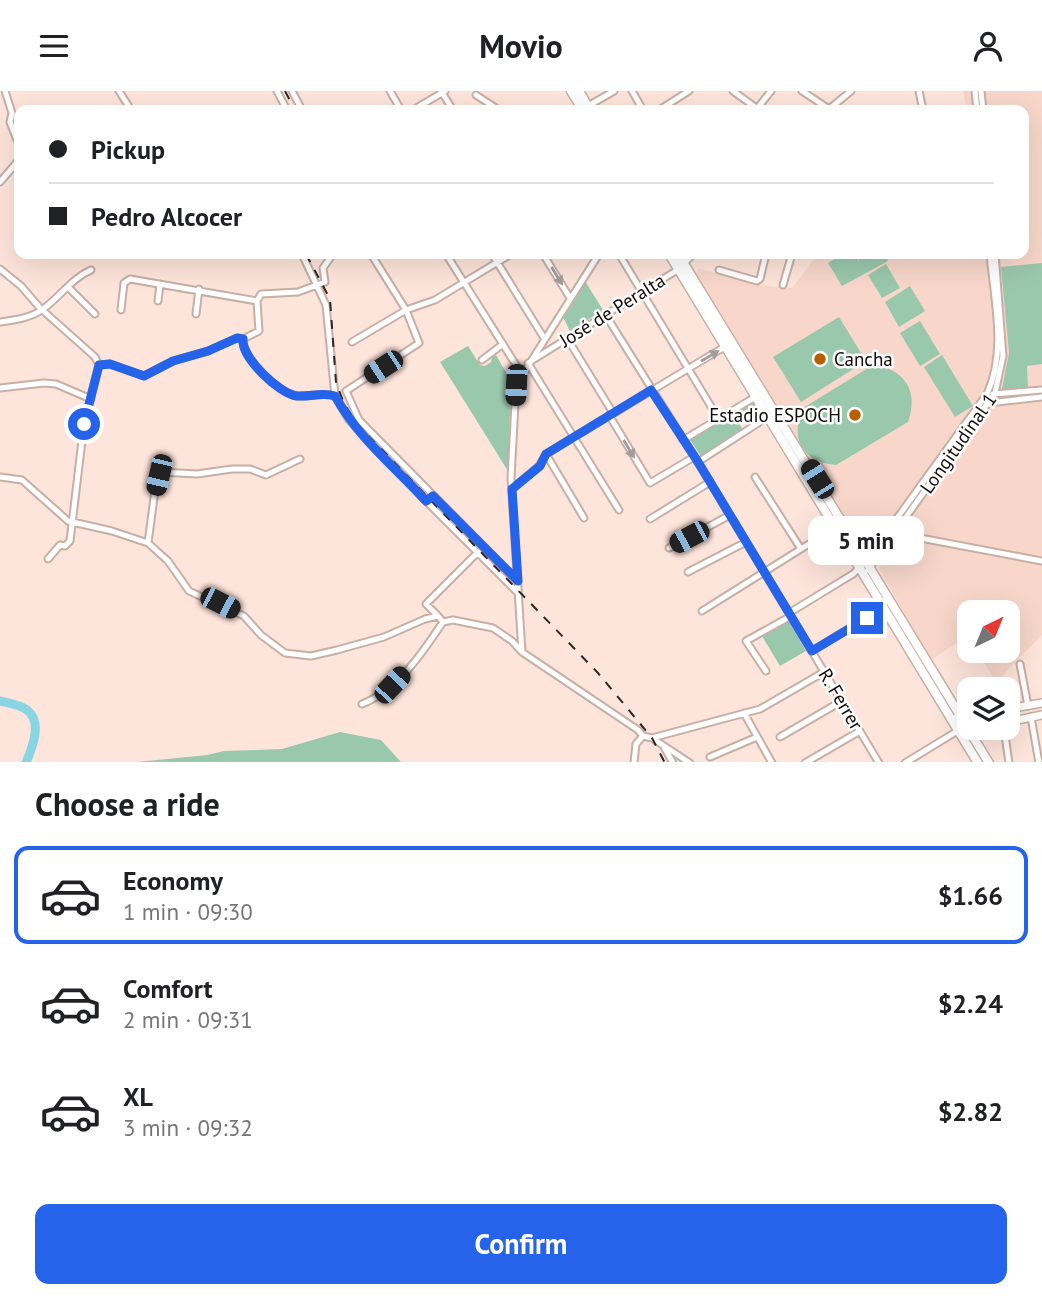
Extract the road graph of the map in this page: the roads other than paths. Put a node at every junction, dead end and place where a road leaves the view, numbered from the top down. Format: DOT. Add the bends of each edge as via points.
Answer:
graph roads {
  1 [pos="5,91"];
  2 [pos="571,91"];
  3 [pos="614,91"];
  4 [pos="690,91"];
  5 [pos="733,91"];
  6 [pos="803,91"];
  7 [pos="850,91"];
  8 [pos="443,92"];
  9 [pos="476,95"];
  10 [pos="421,105"];
  11 [pos="491,105"];
  12 [pos="583,105"];
  13 [pos="593,105"];
  14 [pos="667,105"];
  15 [pos="751,105"];
  16 [pos="821,105"];
  17 [pos="834,105"];
  18 [pos="14,132"];
  19 [pos="14,166"];
  20 [pos="0,182"];
  21 [pos="305,259"];
  22 [pos="329,259"];
  23 [pos="374,259"];
  24 [pos="449,259"];
  25 [pos="496,259"];
  26 [pos="503,259"];
  27 [pos="546,259"];
  28 [pos="596,259"];
  29 [pos="621,259"];
  30 [pos="674,259"];
  31 [pos="680,259"];
  32 [pos="689,259"];
  33 [pos="765,259"];
  34 [pos="791,259"];
  35 [pos="993,259"];
  36 [pos="498,262"];
  37 [pos="682,267"];
  38 [pos="0,269"];
  39 [pos="91,269"];
  40 [pos="719,270"];
  41 [pos="462,282"];
  42 [pos="160,284"];
  43 [pos="318,285"];
  44 [pos="783,285"];
  45 [pos="68,287"];
  46 [pos="199,289"];
  47 [pos="642,292"];
  48 [pos="570,298"];
  49 [pos="158,301"];
  50 [pos="257,301"];
  51 [pos="42,310"];
  52 [pos="121,310"];
  53 [pos="406,310"];
  54 [pos="95,314"];
  55 [pos="196,314"];
  56 [pos="605,314"];
  57 [pos="0,323"];
  58 [pos="544,338"];
  59 [pos="567,338"];
  60 [pos="243,339"];
  61 [pos="352,342"];
  62 [pos="503,344"];
  63 [pos="727,346"];
  64 [pos="482,360"];
  65 [pos="528,363"];
  66 [pos="99,365"];
  67 [pos="687,369"];
  68 [pos="521,373"];
  69 [pos="0,388"];
  70 [pos="651,390"];
  71 [pos="1042,390"];
  72 [pos="991,394"];
  73 [pos="335,396"];
  74 [pos="757,396"];
  75 [pos="1042,397"];
  76 [pos="91,398"];
  77 [pos="981,403"];
  78 [pos="988,403"];
  79 [pos="611,414"];
  80 [pos="769,416"];
  81 [pos="718,418"];
  82 [pos="573,436"];
  83 [pos="683,440"];
  84 [pos="546,454"];
  85 [pos="300,459"];
  86 [pos="696,459"];
  87 [pos="0,477"];
  88 [pos="755,477"];
  89 [pos="710,482"];
  90 [pos="512,489"];
  91 [pos="433,496"];
  92 [pos="426,501"];
  93 [pos="619,510"];
  94 [pos="730,515"];
  95 [pos="584,518"];
  96 [pos="650,519"];
  97 [pos="73,521"];
  98 [pos="836,527"];
  99 [pos="891,532"];
  100 [pos="746,542"];
  101 [pos="148,543"];
  102 [pos="483,547"];
  103 [pos="669,548"];
  104 [pos="801,549"];
  105 [pos="477,553"];
  106 [pos="48,559"];
  107 [pos="1042,561"];
  108 [pos="866,567"];
  109 [pos="688,572"];
  110 [pos="764,572"];
  111 [pos="518,581"];
  112 [pos="519,593"];
  113 [pos="886,607"];
  114 [pos="702,611"];
  115 [pos="790,614"];
  116 [pos="438,616"];
  117 [pos="443,622"];
  118 [pos="812,651"];
  119 [pos="522,652"];
  120 [pos="1020,664"];
  121 [pos="766,671"];
  122 [pos="824,672"];
  123 [pos="842,701"];
  124 [pos="362,703"];
  125 [pos="1042,703"];
  126 [pos="1028,706"];
  127 [pos="1020,707"];
  128 [pos="957,712"];
  129 [pos="957,712"];
  130 [pos="744,713"];
  131 [pos="1042,715"];
  132 [pos="1031,717"];
  133 [pos="1020,719"];
  134 [pos="860,731"];
  135 [pos="957,734"];
  136 [pos="643,736"];
  137 [pos="757,737"];
  138 [pos="780,737"];
  139 [pos="652,738"];
  140 [pos="968,740"];
  141 [pos="973,740"];
  142 [pos="1006,740"];
  143 [pos="663,745"];
  144 [pos="710,757"];
  145 [pos="975,761"];
  146 [pos="634,762"];
  147 [pos="673,762"];
  148 [pos="686,762"];
  149 [pos="772,762"];
  150 [pos="805,762"];
  151 [pos="879,762"];
  152 [pos="908,762"];
  153 [pos="989,762"];
  154 [pos="1009,762"];
  155 [pos="1039,762"];
  1 -- 18 [label="street"];
  2 -- 12 [label="main road"];
  3 -- 13 [label="street"];
  4 -- 14 [label="street"];
  5 -- 15 [label="street"];
  6 -- 16 [label="street"];
  7 -- 17 [label="street"];
  8 -- 10 [label="street"];
  9 -- 11 [label="street"];
  19 -- 20 [label="street"];
  21 -- 43 [label="street"];
  22 -- 43 [label="street" via="323,268 325,282"];
  23 -- 53 [label="street"];
  24 -- 41 [label="street"];
  25 -- 36 [label="street"];
  26 -- 36 [label="street"];
  27 -- 48 [label="street, one-way"];
  28 -- 48 [label="street"];
  29 -- 47 [label="street"];
  30 -- 37 [label="main road"];
  31 -- 37 [label="main road"];
  32 -- 37 [label="street, José de Peralta"];
  33 -- 40 [label="street" via="757,281"];
  34 -- 44 [label="street"];
  35 -- 72 [label="street, Longitudinal 1" via="999,353"];
  36 -- 41 [label="street"];
  36 -- 58 [label="street"];
  37 -- 47 [label="street, José de Peralta"];
  37 -- 63 [label="main road"];
  37 -- 108 [label="main road"];
  38 -- 51 [label="street"];
  39 -- 45 [label="street"];
  41 -- 53 [label="street" via="435,300"];
  41 -- 62 [label="street"];
  42 -- 46 [label="street"];
  42 -- 49 [label="street"];
  42 -- 52 [label="street" via="124,281"];
  43 -- 50 [label="street" via="298,292 261,294"];
  43 -- 73 [label="street" via="326,305"];
  45 -- 51 [label="street"];
  45 -- 54 [label="street"];
  46 -- 50 [label="street"];
  46 -- 55 [label="street"];
  47 -- 56 [label="street, José de Peralta"];
  47 -- 67 [label="street"];
  48 -- 58 [label="street"];
  50 -- 60 [label="street" via="259,331"];
  51 -- 57 [label="street"];
  51 -- 66 [label="street"];
  53 -- 61 [label="street"];
  53 -- 91 [label="street" via="419,343 346,391 359,420"];
  56 -- 59 [label="street, José de Peralta"];
  56 -- 70 [label="street, R. Ferrer"];
  58 -- 65 [label="street"];
  59 -- 65 [label="street, José de Peralta"];
  59 -- 79 [label="street"];
  60 -- 66 [label="street" via="173,361 144,376 110,364"];
  60 -- 73 [label="street" via="244,350 257,366 288,394"];
  62 -- 64 [label="street"];
  62 -- 68 [label="street"];
  67 -- 63 [label="street, one-way"];
  63 -- 74 [label="main road"];
  65 -- 68 [label="street"];
  65 -- 82 [label="street"];
  66 -- 76 [label="street"];
  67 -- 70 [label="street"];
  67 -- 81 [label="street"];
  68 -- 90 [label="street" via="516,385"];
  69 -- 76 [label="street" via="55,384"];
  70 -- 79 [label="street"];
  70 -- 83 [label="street, R. Ferrer"];
  71 -- 72 [label="street"];
  72 -- 77 [label="street, Longitudinal 1"];
  72 -- 78 [label="street, Longitudinal 1"];
  73 -- 92 [label="street" via="349,420"];
  74 -- 80 [label="main road"];
  74 -- 81 [label="street"];
  75 -- 78 [label="street"];
  76 -- 97 [label="street"];
  77 -- 78 [label="street"];
  77 -- 99 [label="street, Longitudinal 1"];
  78 -- 99 [label="street, Longitudinal 1"];
  79 -- 82 [label="street"];
  79 -- 86 [label="street, one-way" via="650,484"];
  80 -- 86 [label="street"];
  80 -- 98 [label="main road"];
  81 -- 83 [label="street"];
  82 -- 84 [label="street"];
  82 -- 93 [label="street"];
  83 -- 86 [label="street, R. Ferrer"];
  84 -- 90 [label="street" via="540,466"];
  84 -- 95 [label="street"];
  85 -- 101 [label="street" via="266,475 250,469 161,472"];
  86 -- 89 [label="street, R. Ferrer"];
  87 -- 97 [label="street" via="22,480 61,516"];
  88 -- 104 [label="street"];
  89 -- 94 [label="street, R. Ferrer"];
  89 -- 96 [label="street"];
  90 -- 111 [label="street"];
  91 -- 92 [label="street"];
  91 -- 102 [label="street"];
  92 -- 105 [label="street"];
  94 -- 100 [label="street, R. Ferrer"];
  94 -- 103 [label="street"];
  97 -- 101 [label="street"];
  97 -- 106 [label="street" via="67,544"];
  98 -- 104 [label="street"];
  98 -- 108 [label="main road"];
  99 -- 107 [label="street"];
  99 -- 108 [label="street, Longitudinal 1"];
  100 -- 109 [label="street"];
  100 -- 110 [label="street, R. Ferrer"];
  101 -- 116 [label="street" via="190,591 244,616 285,653 311,656 337,650"];
  102 -- 105 [label="street"];
  102 -- 111 [label="street"];
  104 -- 110 [label="street"];
  105 -- 112 [label="street"];
  105 -- 116 [label="street" via="426,604"];
  108 -- 113 [label="main road"];
  108 -- 115 [label="street, Longitudinal 1"];
  108 -- 128 [label="main road"];
  110 -- 114 [label="street"];
  110 -- 115 [label="street, R. Ferrer"];
  111 -- 112 [label="street"];
  112 -- 119 [label="street"];
  113 -- 118 [label="street"];
  113 -- 129 [label="main road"];
  115 -- 118 [label="street, R. Ferrer"];
  115 -- 121 [label="street, Longitudinal 1" via="746,641"];
  116 -- 117 [label="street"];
  117 -- 119 [label="street" via="493,628"];
  117 -- 124 [label="street" via="392,685"];
  118 -- 122 [label="street, R. Ferrer"];
  119 -- 136 [label="street"];
  120 -- 126 [label="street"];
  122 -- 123 [label="street, R. Ferrer"];
  122 -- 130 [label="street" via="760,709"];
  123 -- 134 [label="street, R. Ferrer"];
  123 -- 138 [label="street"];
  125 -- 126 [label="main road"];
  126 -- 127 [label="main road"];
  130 -- 137 [label="street"];
  130 -- 139 [label="street"];
  131 -- 132 [label="main road"];
  132 -- 133 [label="main road"];
  132 -- 155 [label="street"];
  134 -- 150 [label="street"];
  134 -- 151 [label="street, R. Ferrer"];
  135 -- 152 [label="street"];
  136 -- 139 [label="street"];
  136 -- 146 [label="street" via="636,744"];
  137 -- 144 [label="street"];
  137 -- 149 [label="street"];
  139 -- 143 [label="street"];
  140 -- 145 [label="main road"];
  141 -- 153 [label="main road"];
  142 -- 154 [label="street"];
  143 -- 147 [label="street"];
  143 -- 148 [label="street"];
}
